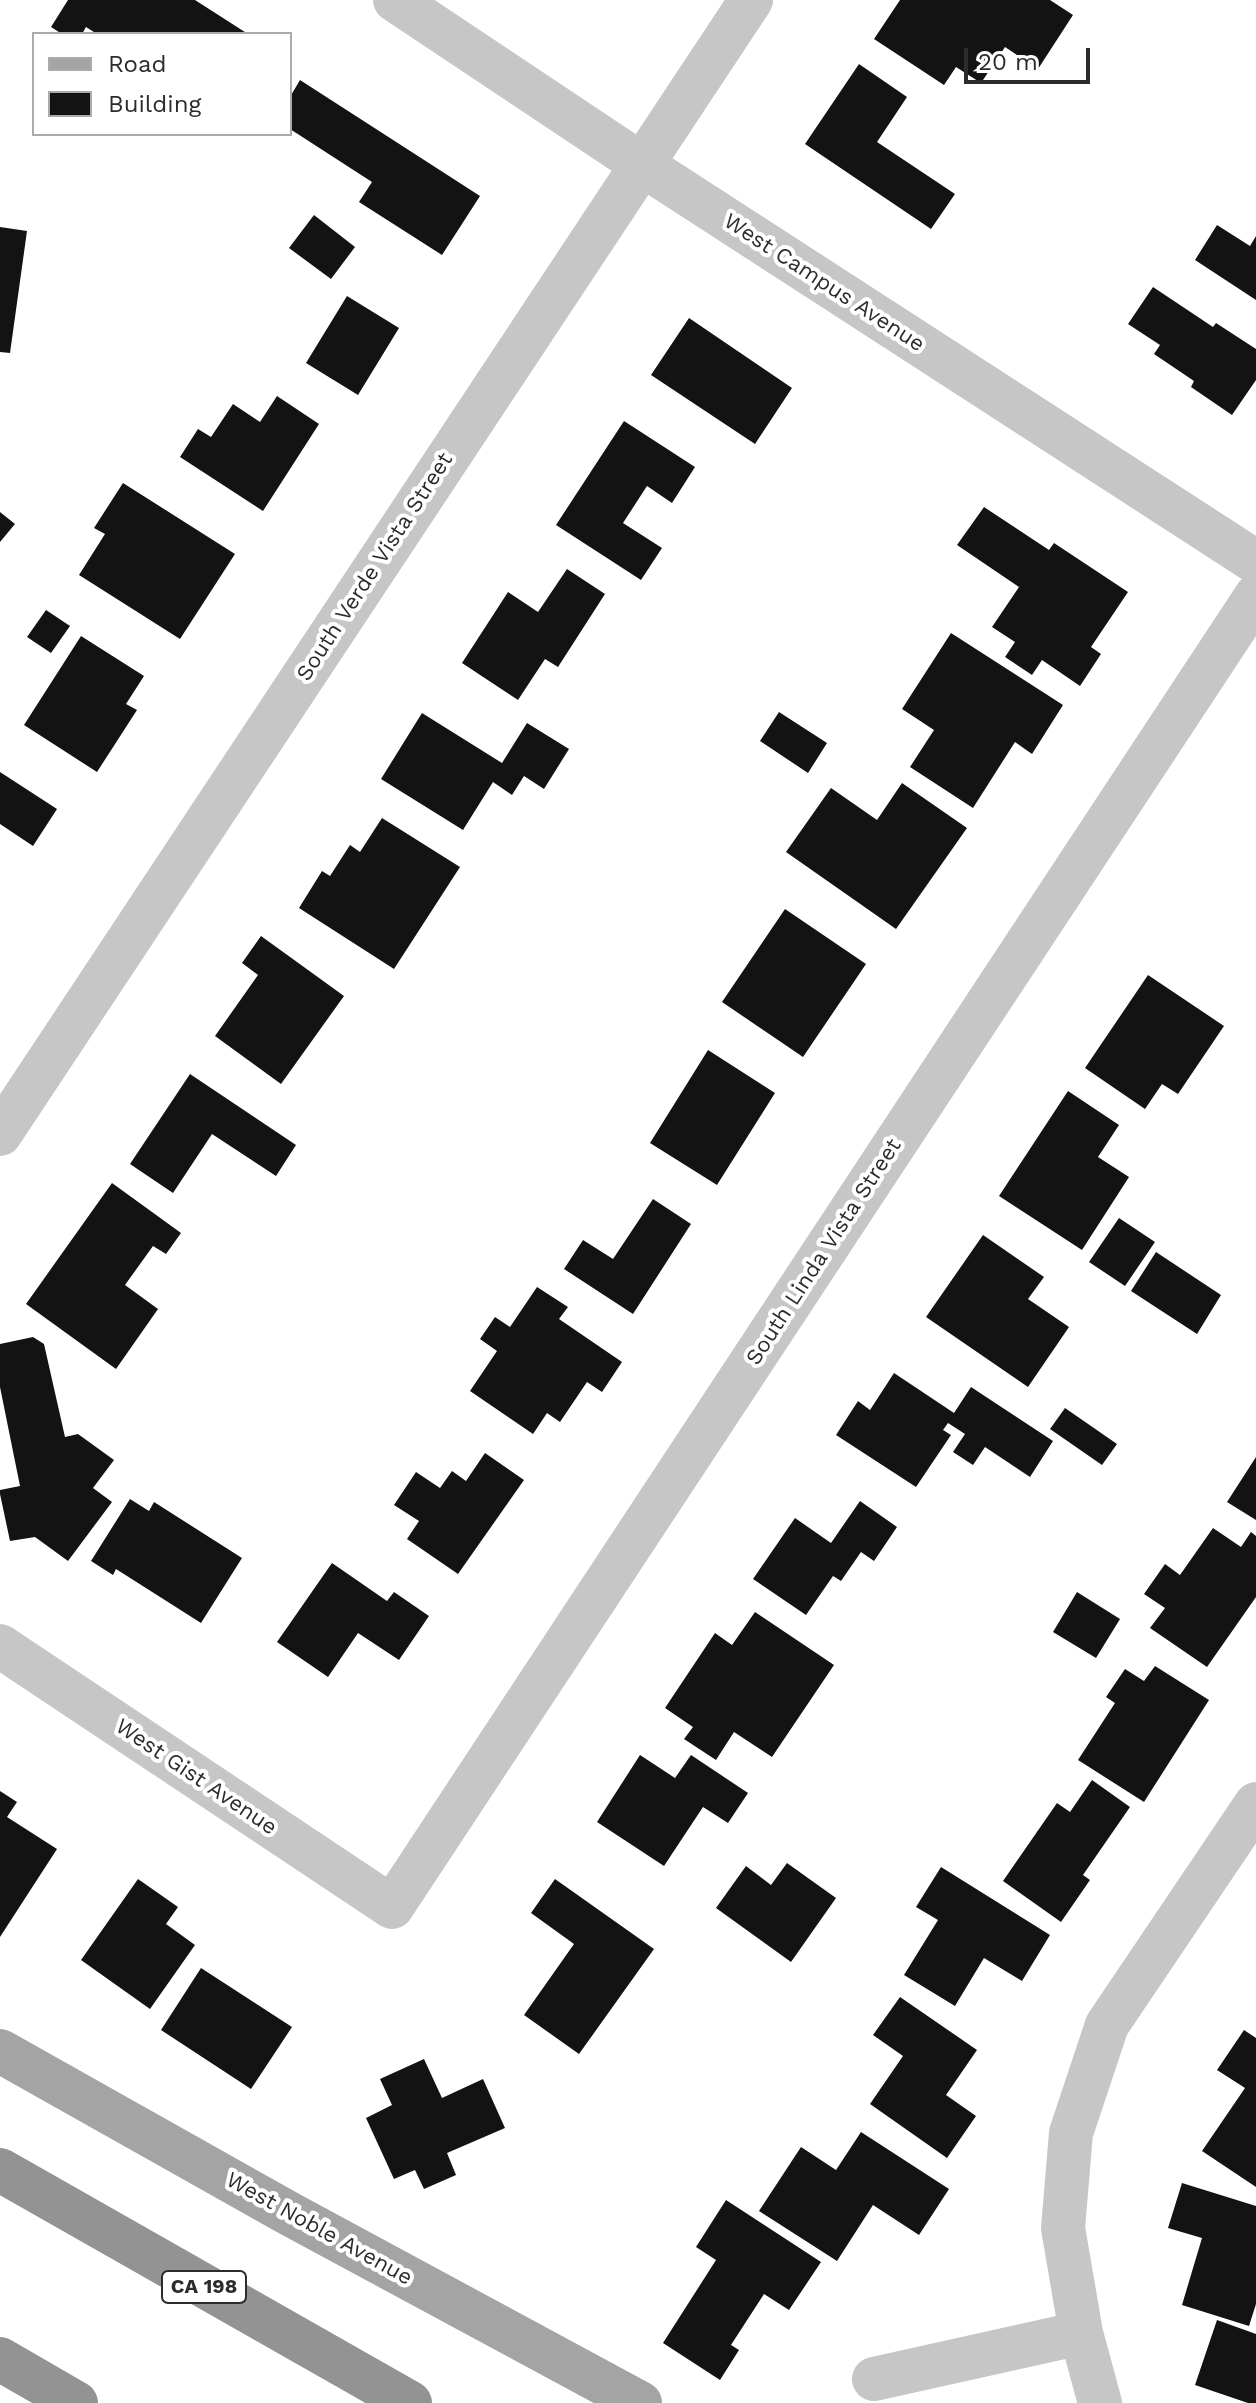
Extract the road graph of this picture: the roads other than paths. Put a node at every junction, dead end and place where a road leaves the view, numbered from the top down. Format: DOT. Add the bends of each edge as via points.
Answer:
graph roads {
  1 [pos="395,0"];
  2 [pos="751,0"];
  3 [pos="641,164"];
  4 [pos="1256,562"];
  5 [pos="1256,596"];
  6 [pos="0,1134"];
  7 [pos="0,1646"];
  8 [pos="1256,1804"];
  9 [pos="392,1907"];
  10 [pos="0,2051"];
  11 [pos="0,2170"];
  12 [pos="1081,2333"];
  13 [pos="0,2359"];
  14 [pos="874,2379"];
  15 [pos="76,2403"];
  16 [pos="410,2403"];
  17 [pos="640,2403"];
  18 [pos="1100,2403"];
  1 -- 3 [label="street, West Campus Avenue"];
  2 -- 3 [label="street, South Verde Vista Street"];
  3 -- 4 [label="street, West Campus Avenue"];
  3 -- 6 [label="street, South Verde Vista Street"];
  5 -- 9 [label="street, South Linda Vista Street"];
  7 -- 9 [label="street, West Gist Avenue"];
  8 -- 12 [label="street" via="1107,2025 1071,2133 1063,2228"];
  10 -- 17 [label="main road, West Noble Avenue"];
  11 -- 16 [label="highway, CA 198"];
  12 -- 14 [label="street"];
  12 -- 18 [label="street"];
  13 -- 15 [label="highway"];
}
